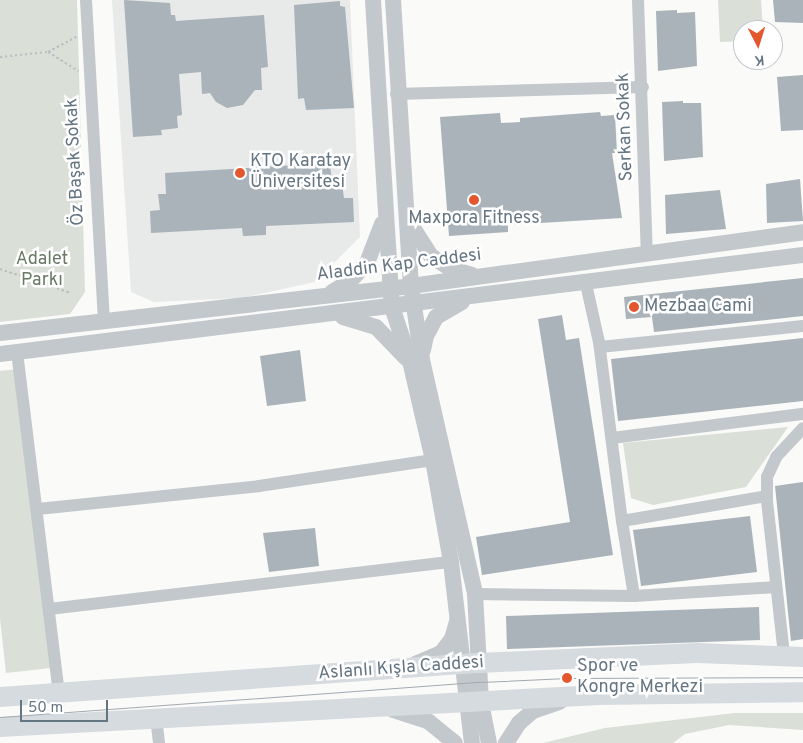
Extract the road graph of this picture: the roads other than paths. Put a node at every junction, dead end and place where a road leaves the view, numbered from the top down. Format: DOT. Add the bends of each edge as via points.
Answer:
graph roads {
  1 [pos="86,0"];
  2 [pos="373,0"];
  3 [pos="392,0"];
  4 [pos="638,0"];
  5 [pos="643,87"];
  6 [pos="396,94"];
  7 [pos="404,210"];
  8 [pos="385,212"];
  9 [pos="803,232"];
  10 [pos="646,254"];
  11 [pos="803,255"];
  12 [pos="476,277"];
  13 [pos="586,284"];
  14 [pos="411,286"];
  15 [pos="390,288"];
  16 [pos="328,294"];
  17 [pos="479,296"];
  18 [pos="413,305"];
  19 [pos="392,307"];
  20 [pos="329,315"];
  21 [pos="104,321"];
  22 [pos="803,326"];
  23 [pos="0,333"];
  24 [pos="600,348"];
  25 [pos="17,352"];
  26 [pos="0,354"];
  27 [pos="416,360"];
  28 [pos="803,414"];
  29 [pos="803,428"];
  30 [pos="612,438"];
  31 [pos="433,460"];
  32 [pos="767,496"];
  33 [pos="38,509"];
  34 [pos="622,521"];
  35 [pos="452,562"];
  36 [pos="776,587"];
  37 [pos="475,594"];
  38 [pos="634,596"];
  39 [pos="49,609"];
  40 [pos="458,618"];
  41 [pos="793,656"];
  42 [pos="471,663"];
  43 [pos="401,668"];
  44 [pos="803,692"];
  45 [pos="59,694"];
  46 [pos="599,696"];
  47 [pos="0,697"];
  48 [pos="473,703"];
  49 [pos="378,708"];
  50 [pos="156,718"];
  51 [pos="0,728"];
  52 [pos="159,743"];
  53 [pos="455,743"];
  54 [pos="472,743"];
  55 [pos="489,743"];
  56 [pos="506,743"];
  1 -- 21 [label="street, Öz Başak Sokak"];
  2 -- 8 [label="street"];
  3 -- 6 [label="street"];
  4 -- 5 [label="street, Serkan Sokak"];
  5 -- 6 [label="street"];
  5 -- 10 [label="street, Serkan Sokak"];
  6 -- 7 [label="street"];
  7 -- 12 [label="street" via="415,235 431,256 451,269"];
  7 -- 14 [label="street"];
  8 -- 15 [label="street"];
  8 -- 16 [label="street" via="379,238 367,263 350,281"];
  9 -- 10 [label="street, Aladdin Kap Caddesi"];
  10 -- 12 [label="street, Aladdin Kap Caddesi"];
  11 -- 13 [label="street"];
  12 -- 14 [label="street, Aladdin Kap Caddesi"];
  13 -- 17 [label="street"];
  13 -- 24 [label="street"];
  14 -- 15 [label="street, Aladdin Kap Caddesi"];
  14 -- 18 [label="street"];
  15 -- 16 [label="street, Aladdin Kap Caddesi"];
  15 -- 19 [label="street"];
  16 -- 21 [label="street, Aladdin Kap Caddesi"];
  17 -- 18 [label="street"];
  17 -- 27 [label="street" via="454,305 436,317"];
  18 -- 19 [label="street"];
  18 -- 27 [label="street"];
  19 -- 20 [label="street"];
  19 -- 27 [label="street"];
  20 -- 25 [label="street"];
  20 -- 27 [label="street" via="357,318 376,327"];
  21 -- 23 [label="street, Aladdin Kap Caddesi"];
  22 -- 24 [label="street"];
  24 -- 30 [label="street"];
  25 -- 26 [label="street"];
  25 -- 33 [label="street"];
  27 -- 31 [label="street"];
  27 -- 37 [label="street"];
  28 -- 30 [label="street"];
  29 -- 32 [label="street" via="777,456 768,476"];
  30 -- 34 [label="street"];
  31 -- 33 [label="street" via="259,486"];
  31 -- 35 [label="street"];
  32 -- 34 [label="street"];
  32 -- 36 [label="street"];
  33 -- 39 [label="street"];
  34 -- 38 [label="street"];
  35 -- 39 [label="street"];
  35 -- 40 [label="street"];
  36 -- 38 [label="street"];
  36 -- 41 [label="street"];
  37 -- 38 [label="street"];
  37 -- 42 [label="street"];
  39 -- 45 [label="street"];
  40 -- 42 [label="street"];
  40 -- 43 [label="street" via="452,639 440,653 428,661"];
  41 -- 42 [label="main road, Aslanlı Kışla Caddesi" via="697,654"];
  42 -- 43 [label="main road, Aslanlı Kışla Caddesi"];
  42 -- 48 [label="street"];
  43 -- 45 [label="main road, Aslanlı Kışla Caddesi"];
  44 -- 46 [label="main road, Aslanlı Kışla Caddesi"];
  45 -- 47 [label="main road, Aslanlı Kışla Caddesi"];
  46 -- 48 [label="main road, Aslanlı Kışla Caddesi"];
  46 -- 56 [label="street" via="551,703 532,711 519,723"];
  48 -- 49 [label="main road, Aslanlı Kışla Caddesi"];
  48 -- 54 [label="street"];
  48 -- 55 [label="street"];
  49 -- 50 [label="main road, Aslanlı Kışla Caddesi"];
  49 -- 53 [label="street" via="403,711 429,722"];
  50 -- 51 [label="main road, Aslanlı Kışla Caddesi"];
  50 -- 52 [label="street"];
}
